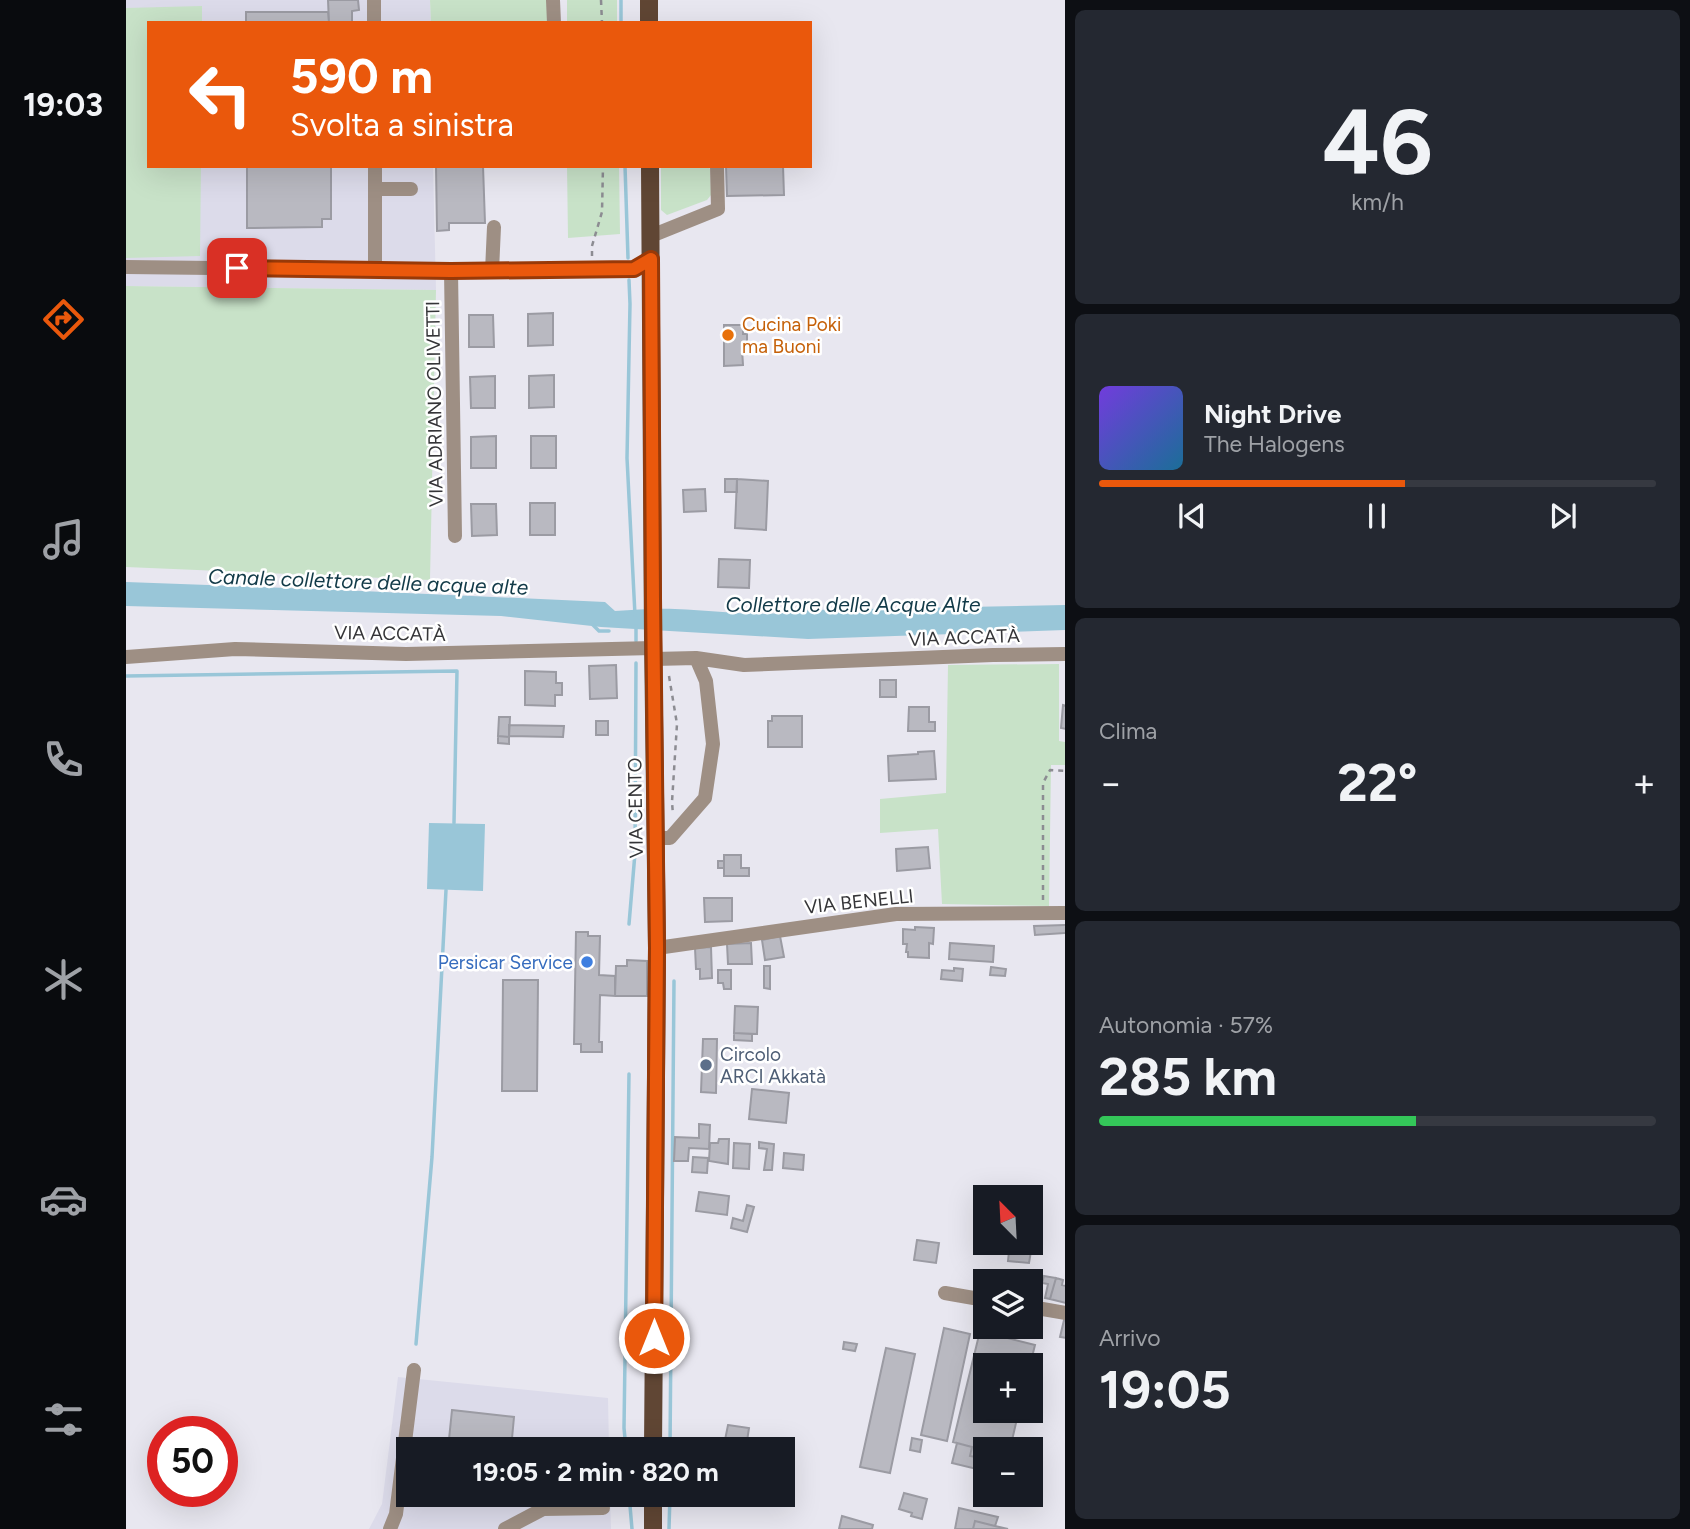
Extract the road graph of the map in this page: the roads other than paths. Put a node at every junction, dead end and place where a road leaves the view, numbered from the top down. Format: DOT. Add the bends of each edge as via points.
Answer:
graph roads {
  1 [pos="374,0"];
  2 [pos="554,0"];
  3 [pos="649,0"];
  4 [pos="374,21"];
  5 [pos="554,21"];
  6 [pos="649,21"];
  7 [pos="375,168"];
  8 [pos="650,168"];
  9 [pos="717,168"];
  10 [pos="375,189"];
  11 [pos="411,189"];
  12 [pos="494,227"];
  13 [pos="651,236"];
  14 [pos="651,259"];
  15 [pos="126,267"];
  16 [pos="375,270"];
  17 [pos="451,271"];
  18 [pos="492,271"];
  19 [pos="455,536"];
  20 [pos="653,648"];
  21 [pos="1065,654"];
  22 [pos="126,657"];
  23 [pos="696,658"];
  24 [pos="657,838"];
  25 [pos="1065,913"];
  26 [pos="657,948"];
  27 [pos="945,1293"];
  28 [pos="973,1298"];
  29 [pos="1043,1309"];
  30 [pos="1065,1313"];
  31 [pos="414,1370"];
  32 [pos="653,1437"];
  33 [pos="653,1507"];
  34 [pos="603,1508"];
  35 [pos="396,1514"];
  36 [pos="390,1529"];
  37 [pos="399,1529"];
  38 [pos="505,1529"];
  39 [pos="653,1529"];
  1 -- 4 [label="street"];
  2 -- 5 [label="street"];
  3 -- 6 [label="main road"];
  7 -- 10 [label="street"];
  8 -- 13 [label="main road, VIA CENTO"];
  9 -- 13 [label="street" via="718,209"];
  10 -- 11 [label="street"];
  10 -- 16 [label="street"];
  12 -- 18 [label="street"];
  13 -- 14 [label="main road, VIA CENTO"];
  14 -- 18 [label="street" via="634,269"];
  14 -- 20 [label="main road, VIA CENTO"];
  15 -- 16 [label="street"];
  16 -- 17 [label="street"];
  17 -- 18 [label="street"];
  17 -- 19 [label="street, VIA ADRIANO OLIVETTI"];
  20 -- 22 [label="street, VIA ACCATÀ" via="406,654 235,649"];
  20 -- 23 [label="street, VIA ACCATÀ"];
  20 -- 24 [label="main road, VIA CENTO"];
  21 -- 23 [label="street, VIA ACCATÀ" via="744,664"];
  23 -- 24 [label="street" via="706,681 713,744 705,798 670,838"];
  24 -- 26 [label="main road, VIA CENTO"];
  25 -- 26 [label="street, VIA BENELLI" via="896,914"];
  26 -- 32 [label="main road, VIA CENTO"];
  27 -- 28 [label="street"];
  29 -- 30 [label="street"];
  31 -- 35 [label="street"];
  33 -- 39 [label="main road"];
  34 -- 38 [label="street" via="543,1508"];
  35 -- 36 [label="street"];
  35 -- 37 [label="street"];
}
